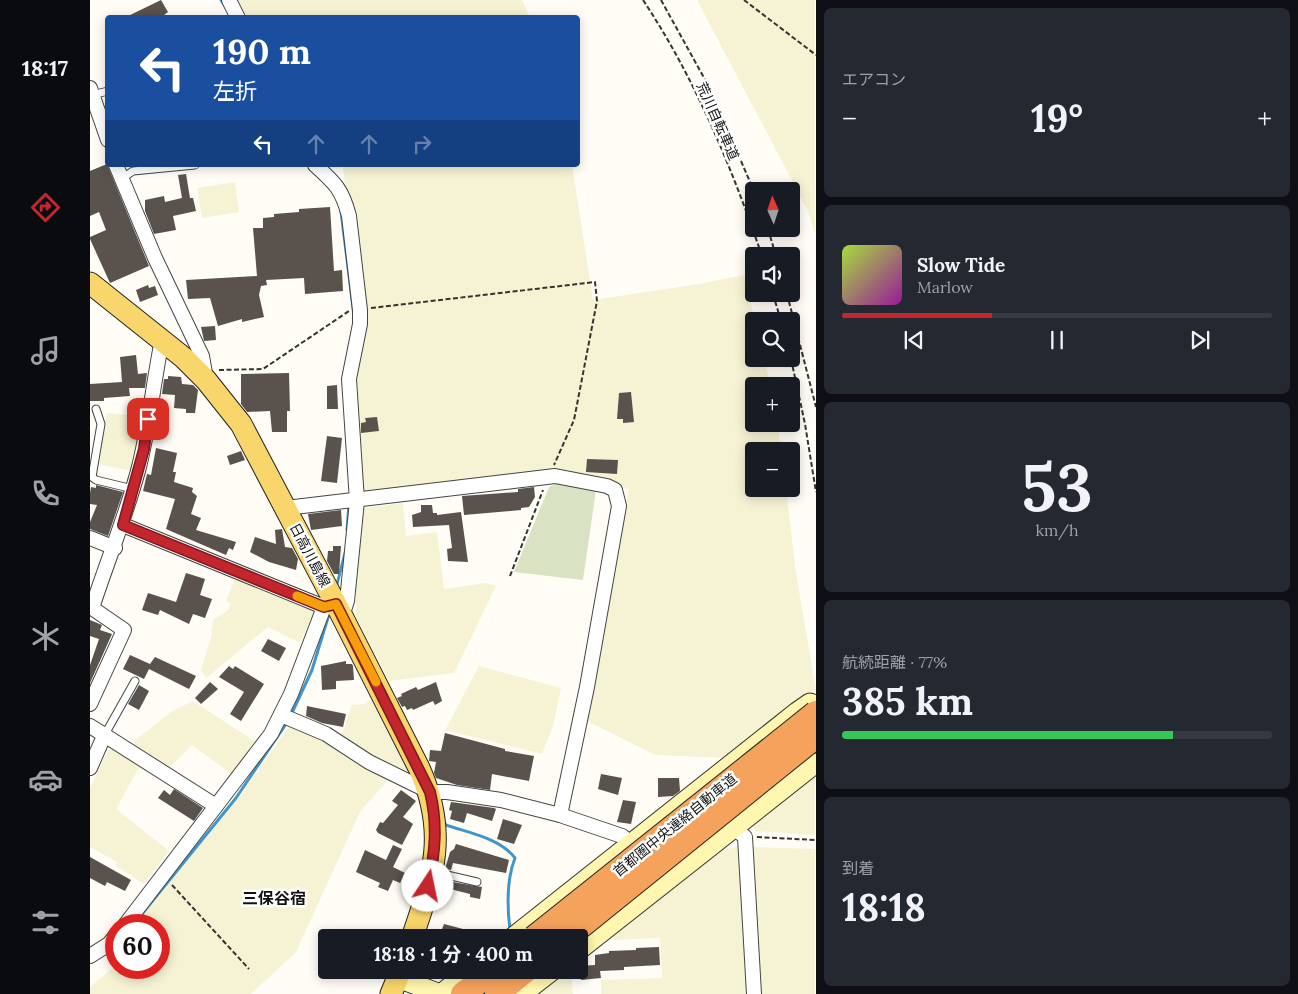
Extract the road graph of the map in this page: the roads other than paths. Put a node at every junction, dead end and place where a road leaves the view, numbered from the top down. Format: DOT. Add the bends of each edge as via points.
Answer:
graph roads {
  1 [pos="229,0"];
  2 [pos="236,15"];
  3 [pos="105,90"];
  4 [pos="91,92"];
  5 [pos="105,132"];
  6 [pos="117,167"];
  7 [pos="175,167"];
  8 [pos="318,167"];
  9 [pos="121,179"];
  10 [pos="90,283"];
  11 [pos="162,340"];
  12 [pos="205,375"];
  13 [pos="96,409"];
  14 [pos="133,489"];
  15 [pos="357,501"];
  16 [pos="286,508"];
  17 [pos="123,525"];
  18 [pos="90,538"];
  19 [pos="115,548"];
  20 [pos="334,609"];
  21 [pos="135,681"];
  22 [pos="90,704"];
  23 [pos="816,705"];
  24 [pos="816,713"];
  25 [pos="280,715"];
  26 [pos="90,726"];
  27 [pos="104,736"];
  28 [pos="816,736"];
  29 [pos="816,763"];
  30 [pos="90,768"];
  31 [pos="430,792"];
  32 [pos="216,806"];
  33 [pos="560,814"];
  34 [pos="740,832"];
  35 [pos="632,842"];
  36 [pos="431,871"];
  37 [pos="477,882"];
  38 [pos="666,883"];
  39 [pos="134,914"];
  40 [pos="415,929"];
  41 [pos="522,929"];
  42 [pos="545,929"];
  43 [pos="577,929"];
  44 [pos="588,943"];
  45 [pos="105,947"];
  46 [pos="90,956"];
  47 [pos="459,979"];
  48 [pos="482,979"];
  49 [pos="526,979"];
  50 [pos="534,979"];
  51 [pos="397,981"];
  52 [pos="440,994"];
  53 [pos="463,994"];
  54 [pos="497,994"];
  55 [pos="522,994"];
  56 [pos="754,994"];
  1 -- 2 [label="street"];
  3 -- 4 [label="lane"];
  4 -- 5 [label="street"];
  6 -- 9 [label="street"];
  7 -- 9 [label="lane" via="134,171"];
  8 -- 15 [label="street" via="337,184 350,216 360,310 349,379"];
  9 -- 12 [label="street" via="202,356"];
  10 -- 11 [label="main road, 日高川島線"];
  11 -- 12 [label="main road, 日高川島線"];
  11 -- 14 [label="street" via="144,449"];
  12 -- 16 [label="main road, 日高川島線" via="241,424"];
  13 -- 14 [label="lane" via="101,424 92,477"];
  14 -- 17 [label="street"];
  15 -- 16 [label="street"];
  15 -- 20 [label="street" via="347,601"];
  15 -- 33 [label="street" via="548,477 615,490 619,506"];
  16 -- 20 [label="main road, 日高川島線"];
  17 -- 19 [label="street"];
  17 -- 20 [label="street"];
  18 -- 19 [label="street"];
  19 -- 22 [label="street" via="105,567 92,608 124,630"];
  20 -- 25 [label="street"];
  20 -- 31 [label="main road, 日高川島線"];
  21 -- 27 [label="lane"];
  23 -- 35 [label="street" via="810,703 797,712"];
  24 -- 42 [label="highway, 首都圏中央連絡自動車道, bridge"];
  25 -- 31 [label="street" via="326,734 369,762"];
  25 -- 32 [label="street" via="266,742"];
  26 -- 27 [label="street"];
  27 -- 30 [label="street"];
  27 -- 32 [label="street"];
  28 -- 43 [label="highway, 首都圏中央連絡自動車道, bridge"];
  29 -- 34 [label="street"];
  31 -- 33 [label="street" via="501,800"];
  31 -- 36 [label="main road, 日高川島線" via="436,833"];
  32 -- 39 [label="street"];
  33 -- 35 [label="street"];
  34 -- 38 [label="street"];
  34 -- 56 [label="street"];
  35 -- 38 [label="street"];
  35 -- 41 [label="street"];
  36 -- 37 [label="lane"];
  36 -- 40 [label="main road, 日高川島線"];
  38 -- 44 [label="street"];
  45 -- 46 [label="street"];
  47 -- 52 [label="street"];
  48 -- 53 [label="highway"];
  49 -- 54 [label="highway"];
  50 -- 55 [label="street"];
  51 -- 52 [label="street"];
}
